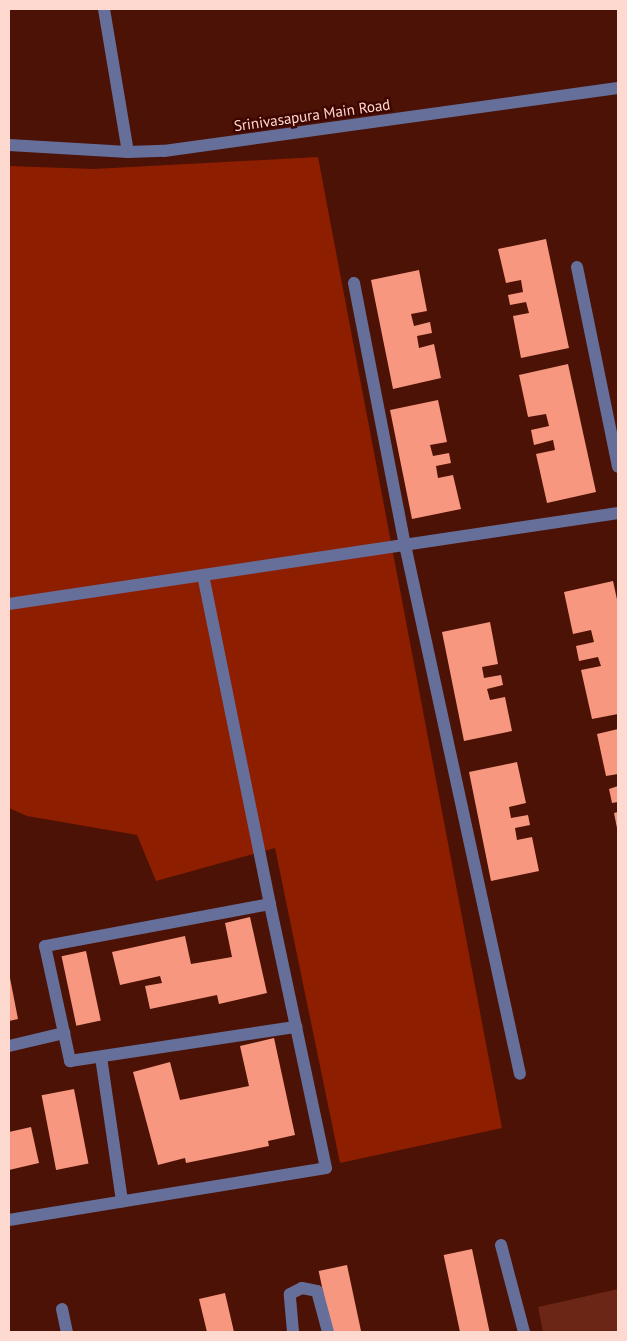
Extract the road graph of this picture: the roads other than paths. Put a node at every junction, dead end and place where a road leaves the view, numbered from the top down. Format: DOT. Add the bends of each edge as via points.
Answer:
graph roads {
  1 [pos="104,9"];
  2 [pos="618,88"];
  3 [pos="9,144"];
  4 [pos="128,152"];
  5 [pos="577,267"];
  6 [pos="354,283"];
  7 [pos="618,467"];
  8 [pos="618,513"];
  9 [pos="405,545"];
  10 [pos="203,575"];
  11 [pos="9,604"];
  12 [pos="270,904"];
  13 [pos="296,1027"];
  14 [pos="64,1033"];
  15 [pos="9,1046"];
  16 [pos="101,1057"];
  17 [pos="520,1074"];
  18 [pos="122,1201"];
  19 [pos="9,1220"];
  20 [pos="501,1245"];
  21 [pos="62,1309"];
  22 [pos="67,1332"];
  23 [pos="293,1332"];
  24 [pos="328,1332"];
  25 [pos="524,1332"];
  1 -- 4 [label="street"];
  2 -- 4 [label="street, Srinivasapura Main Road" via="203,146"];
  3 -- 4 [label="street, Srinivasapura Main Road"];
  5 -- 7 [label="street"];
  6 -- 9 [label="street"];
  8 -- 9 [label="street"];
  9 -- 10 [label="street"];
  9 -- 17 [label="street"];
  10 -- 11 [label="street"];
  10 -- 12 [label="street"];
  12 -- 13 [label="street"];
  12 -- 14 [label="street" via="45,946"];
  13 -- 16 [label="street"];
  13 -- 18 [label="street" via="326,1168"];
  14 -- 15 [label="street"];
  14 -- 16 [label="street" via="70,1061"];
  16 -- 18 [label="street"];
  18 -- 19 [label="street"];
  20 -- 25 [label="street"];
  21 -- 22 [label="street"];
  23 -- 24 [label="street" via="290,1294 302,1288 317,1291"];
}
